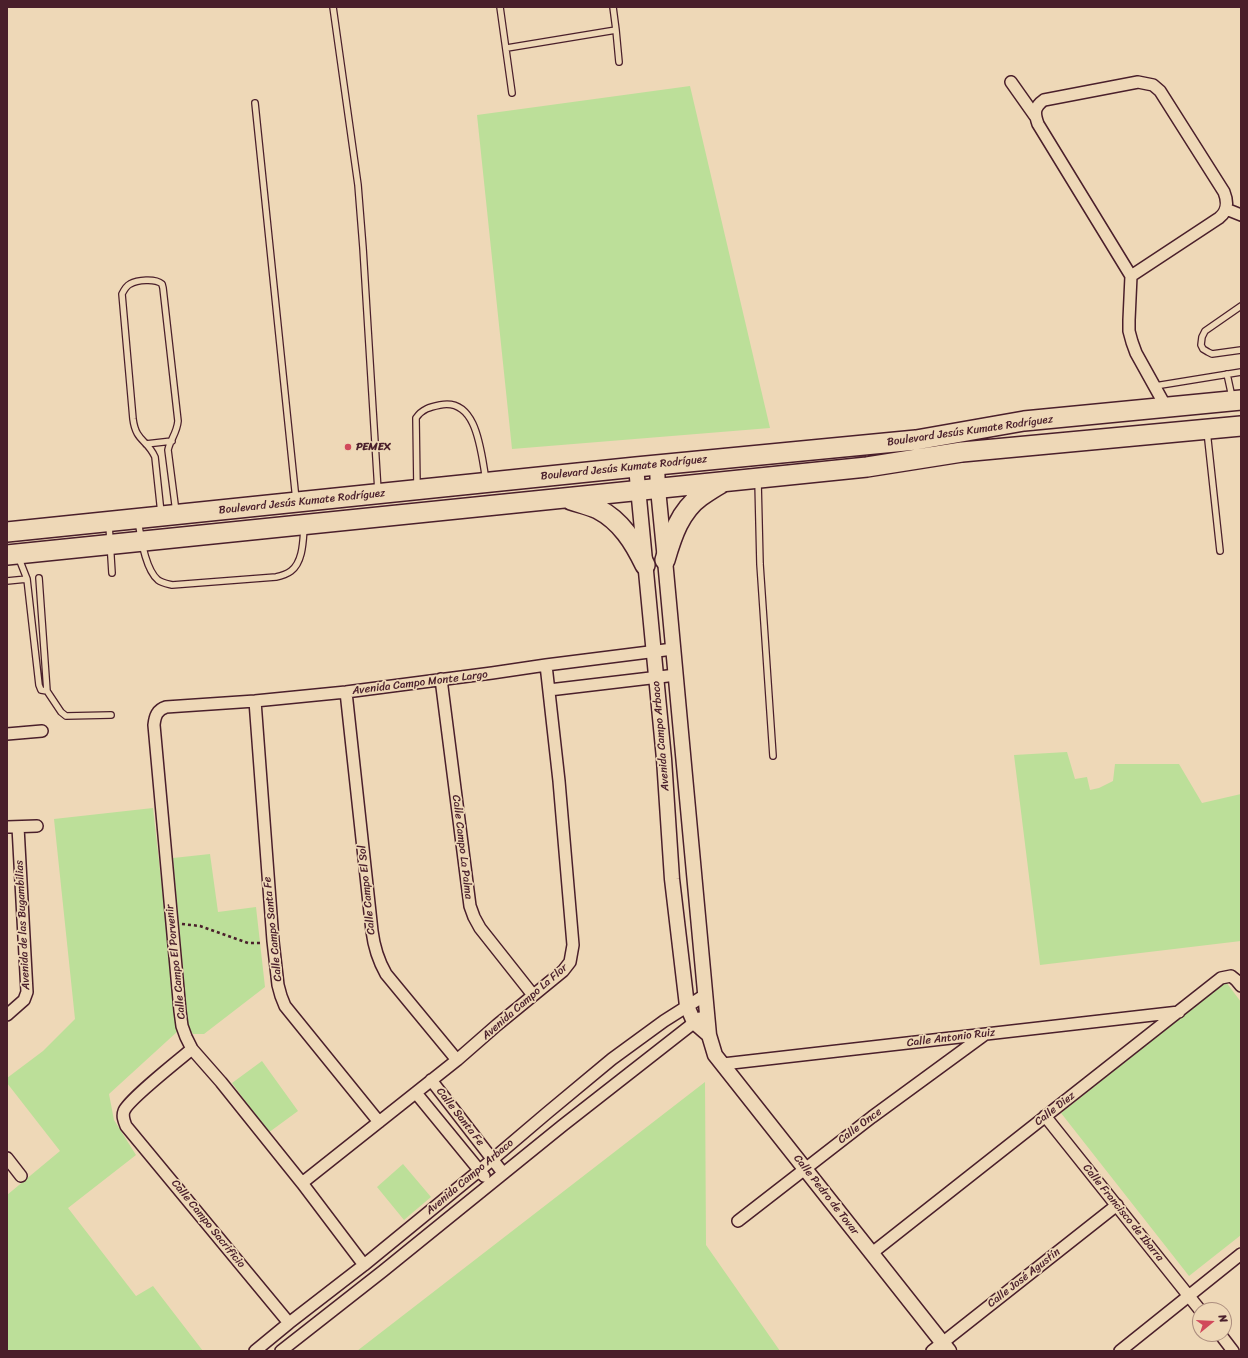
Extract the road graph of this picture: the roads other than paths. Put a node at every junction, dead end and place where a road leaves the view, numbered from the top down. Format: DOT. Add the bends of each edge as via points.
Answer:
graph roads {
  1 [pos="333,7"];
  2 [pos="500,7"];
  3 [pos="613,7"];
  4 [pos="616,30"];
  5 [pos="507,48"];
  6 [pos="620,62"];
  7 [pos="1011,82"];
  8 [pos="512,93"];
  9 [pos="255,103"];
  10 [pos="1035,116"];
  11 [pos="1226,209"];
  12 [pos="1241,215"];
  13 [pos="1130,276"];
  14 [pos="1241,306"];
  15 [pos="1241,346"];
  16 [pos="1238,350"];
  17 [pos="1241,372"];
  18 [pos="1227,374"];
  19 [pos="1155,386"];
  20 [pos="1237,400"];
  21 [pos="1166,407"];
  22 [pos="1024,421"];
  23 [pos="1241,426"];
  24 [pos="1206,429"];
  25 [pos="172,441"];
  26 [pos="146,444"];
  27 [pos="1025,446"];
  28 [pos="657,465"];
  29 [pos="636,467"];
  30 [pos="758,479"];
  31 [pos="487,482"];
  32 [pos="722,482"];
  33 [pos="658,489"];
  34 [pos="417,490"];
  35 [pos="638,491"];
  36 [pos="378,494"];
  37 [pos="566,498"];
  38 [pos="296,502"];
  39 [pos="169,515"];
  40 [pos="138,519"];
  41 [pos="108,522"];
  42 [pos="304,525"];
  43 [pos="7,532"];
  44 [pos="142,542"];
  45 [pos="110,545"];
  46 [pos="1220,551"];
  47 [pos="12,555"];
  48 [pos="665,560"];
  49 [pos="645,564"];
  50 [pos="112,573"];
  51 [pos="39,578"];
  52 [pos="27,579"];
  53 [pos="7,581"];
  54 [pos="673,649"];
  55 [pos="654,652"];
  56 [pos="546,665"];
  57 [pos="676,675"];
  58 [pos="656,677"];
  59 [pos="441,679"];
  60 [pos="549,690"];
  61 [pos="48,691"];
  62 [pos="346,692"];
  63 [pos="255,701"];
  64 [pos="166,707"];
  65 [pos="111,715"];
  66 [pos="42,731"];
  67 [pos="7,734"];
  68 [pos="773,756"];
  69 [pos="37,826"];
  70 [pos="13,827"];
  71 [pos="1241,986"];
  72 [pos="533,995"];
  73 [pos="705,996"];
  74 [pos="686,1006"];
  75 [pos="708,1012"];
  76 [pos="1179,1012"];
  77 [pos="7,1015"];
  78 [pos="694,1022"];
  79 [pos="984,1034"];
  80 [pos="709,1035"];
  81 [pos="192,1049"];
  82 [pos="457,1060"];
  83 [pos="723,1064"];
  84 [pos="431,1080"];
  85 [pos="416,1093"];
  86 [pos="1045,1116"];
  87 [pos="379,1122"];
  88 [pos="7,1158"];
  89 [pos="493,1159"];
  90 [pos="805,1169"];
  91 [pos="480,1170"];
  92 [pos="504,1173"];
  93 [pos="21,1176"];
  94 [pos="302,1183"];
  95 [pos="490,1184"];
  96 [pos="1117,1205"];
  97 [pos="738,1221"];
  98 [pos="872,1253"];
  99 [pos="1241,1254"];
  100 [pos="364,1265"];
  101 [pos="1189,1296"];
  102 [pos="1194,1302"];
  103 [pos="289,1323"];
  104 [pos="1226,1342"];
  105 [pos="941,1348"];
  106 [pos="255,1351"];
  107 [pos="281,1351"];
  108 [pos="1120,1351"];
  109 [pos="1233,1351"];
  1 -- 36 [label="lane" via="358,185"];
  2 -- 5 [label="lane"];
  3 -- 4 [label="lane"];
  4 -- 5 [label="lane"];
  4 -- 6 [label="lane"];
  5 -- 8 [label="lane"];
  7 -- 10 [label="street"];
  9 -- 38 [label="lane"];
  10 -- 11 [label="street" via="1037,106 1044,100 1138,82 1153,85 1160,91 1220,185 1226,199"];
  10 -- 13 [label="street"];
  11 -- 12 [label="street"];
  11 -- 13 [label="street" via="1220,218"];
  13 -- 19 [label="street" via="1129,331 1136,353"];
  14 -- 16 [label="lane" via="1206,331 1201,345 1208,352 1220,354"];
  15 -- 16 [label="lane"];
  17 -- 18 [label="lane"];
  18 -- 19 [label="lane"];
  18 -- 20 [label="lane"];
  19 -- 21 [label="street"];
  20 -- 21 [label="highway, Boulevard Jesús Kumate Rodríguez"];
  21 -- 22 [label="highway, Boulevard Jesús Kumate Rodríguez"];
  22 -- 27 [label="highway"];
  22 -- 28 [label="highway, Boulevard Jesús Kumate Rodríguez" via="916,440"];
  23 -- 24 [label="highway, Boulevard Jesús Kumate Rodríguez"];
  24 -- 27 [label="highway, Boulevard Jesús Kumate Rodríguez"];
  24 -- 46 [label="lane"];
  25 -- 26 [label="lane"];
  25 -- 26 [label="lane" via="178,421 163,288 162,284 156,281 137,282 124,289 122,300 134,428"];
  25 -- 39 [label="lane" via="168,450"];
  26 -- 39 [label="lane" via="155,457"];
  27 -- 30 [label="highway, Boulevard Jesús Kumate Rodríguez"];
  28 -- 29 [label="highway, Boulevard Jesús Kumate Rodríguez"];
  28 -- 33 [label="street, Avenida Campo Arbaco"];
  29 -- 31 [label="highway, Boulevard Jesús Kumate Rodríguez"];
  29 -- 35 [label="street, Avenida Campo Arbaco"];
  30 -- 32 [label="highway, Boulevard Jesús Kumate Rodríguez"];
  30 -- 68 [label="lane" via="760,564"];
  31 -- 34 [label="highway, Boulevard Jesús Kumate Rodríguez"];
  31 -- 34 [label="lane" via="471,419 462,408 453,404 442,405 425,409 416,418"];
  32 -- 33 [label="highway, Boulevard Jesús Kumate Rodríguez"];
  32 -- 48 [label="highway" via="688,509 672,536"];
  33 -- 35 [label="highway, Boulevard Jesús Kumate Rodríguez"];
  33 -- 48 [label="street, Avenida Campo Arbaco"];
  34 -- 36 [label="highway, Boulevard Jesús Kumate Rodríguez"];
  35 -- 37 [label="highway, Boulevard Jesús Kumate Rodríguez"];
  35 -- 49 [label="street, Avenida Campo Arbaco"];
  36 -- 38 [label="highway, Boulevard Jesús Kumate Rodríguez"];
  37 -- 42 [label="highway, Boulevard Jesús Kumate Rodríguez"];
  37 -- 49 [label="highway" via="597,509 621,526 636,544"];
  38 -- 39 [label="highway, Boulevard Jesús Kumate Rodríguez"];
  39 -- 40 [label="highway, Boulevard Jesús Kumate Rodríguez"];
  40 -- 41 [label="highway, Boulevard Jesús Kumate Rodríguez"];
  40 -- 44 [label="lane"];
  41 -- 43 [label="highway, Boulevard Jesús Kumate Rodríguez"];
  41 -- 45 [label="lane"];
  42 -- 44 [label="highway, Boulevard Jesús Kumate Rodríguez"];
  42 -- 44 [label="lane" via="297,564 292,570 276,577 172,585 158,580 152,572"];
  44 -- 45 [label="highway, Boulevard Jesús Kumate Rodríguez"];
  45 -- 47 [label="highway, Boulevard Jesús Kumate Rodríguez"];
  45 -- 50 [label="lane"];
  47 -- 52 [label="lane"];
  48 -- 54 [label="street, Avenida Campo Arbaco"];
  49 -- 55 [label="street, Avenida Campo Arbaco"];
  51 -- 61 [label="lane"];
  52 -- 53 [label="lane"];
  52 -- 61 [label="lane" via="39,685 41,690"];
  54 -- 55 [label="street, Avenida Campo Monte Largo"];
  54 -- 57 [label="street, Avenida Campo Arbaco"];
  55 -- 56 [label="street, Avenida Campo Monte Largo"];
  55 -- 58 [label="street, Avenida Campo Arbaco"];
  56 -- 59 [label="street, Avenida Campo Monte Largo"];
  56 -- 60 [label="street, Avenida Campo La Flor"];
  57 -- 58 [label="street"];
  57 -- 73 [label="street, Avenida Campo Arbaco"];
  58 -- 60 [label="street"];
  58 -- 74 [label="street, Avenida Campo Arbaco" via="672,879"];
  59 -- 62 [label="street, Avenida Campo Monte Largo"];
  59 -- 72 [label="street, Calle Campo La Palma" via="470,906 480,928"];
  60 -- 72 [label="street, Avenida Campo La Flor" via="573,952 570,962 563,971"];
  61 -- 65 [label="lane" via="66,716"];
  62 -- 63 [label="street, Avenida Campo Monte Largo"];
  62 -- 82 [label="street, Calle Campo El Sol" via="375,950 386,974"];
  63 -- 64 [label="street, Avenida Campo Monte Largo"];
  63 -- 87 [label="street, Calle Campo Santa Fe" via="273,941 280,996 285,1006"];
  64 -- 81 [label="street, Calle Campo El Porvenir" via="157,712 154,725 182,1026"];
  66 -- 67 [label="street"];
  69 -- 70 [label="street"];
  70 -- 77 [label="street, Avenida de las Bugambilias" via="28,983 24,1000"];
  71 -- 76 [label="street, Calle Diez" via="1231,976 1222,978"];
  72 -- 82 [label="street, Avenida Campo La Flor"];
  73 -- 74 [label="street, Avenida Campo Arbaco"];
  73 -- 75 [label="street, Avenida Campo Arbaco"];
  74 -- 78 [label="street, Avenida Campo Arbaco"];
  74 -- 89 [label="street, Avenida Campo Arbaco" via="612,1060"];
  75 -- 78 [label="street, Avenida Campo Arbaco"];
  75 -- 80 [label="street, Calle Pedro de Tovar"];
  76 -- 79 [label="street, Calle Antonio Ruiz"];
  76 -- 86 [label="street, Calle Diez"];
  78 -- 80 [label="street"];
  78 -- 92 [label="street, Avenida Campo Arbaco"];
  79 -- 83 [label="street, Calle Antonio Ruiz"];
  79 -- 90 [label="street, Calle Once"];
  80 -- 83 [label="street, Calle Pedro de Tovar" via="715,1055"];
  81 -- 94 [label="street, Calle Campo El Porvenir"];
  81 -- 103 [label="street, Calle Campo Sacrificio" via="139,1094 128,1105 123,1118 126,1126"];
  82 -- 84 [label="street, Avenida Campo La Flor"];
  83 -- 90 [label="street, Calle Pedro de Tovar"];
  84 -- 85 [label="street, Avenida Campo La Flor"];
  84 -- 89 [label="street, Calle Santa Fe"];
  85 -- 87 [label="street, Avenida Campo La Flor"];
  85 -- 91 [label="street, Calle Santa Fe"];
  86 -- 96 [label="street, Calle Francisco de Ibarra"];
  86 -- 98 [label="street, Calle Diez"];
  87 -- 94 [label="street, Avenida Campo La Flor"];
  88 -- 93 [label="street"];
  89 -- 91 [label="street, Avenida Campo Arbaco"];
  89 -- 92 [label="street, Calle Santa Fe"];
  90 -- 97 [label="street, Calle Once"];
  90 -- 98 [label="street, Calle Pedro de Tovar"];
  91 -- 95 [label="street, Calle Santa Fe"];
  91 -- 100 [label="street, Avenida Campo Arbaco"];
  92 -- 95 [label="street, Avenida Campo Arbaco"];
  94 -- 100 [label="street, Calle Campo El Porvenir"];
  95 -- 107 [label="street, Avenida Campo Arbaco"];
  96 -- 101 [label="street, Calle Francisco de Ibarra"];
  96 -- 105 [label="street, Calle José Agustín"];
  98 -- 105 [label="street, Calle Pedro de Tovar"];
  99 -- 101 [label="street"];
  100 -- 103 [label="street, Avenida Campo Arbaco"];
  101 -- 102 [label="street, Calle Francisco de Ibarra"];
  101 -- 108 [label="street"];
  103 -- 106 [label="street, Avenida Campo Arbaco"];
  104 -- 109 [label="street"];
}
